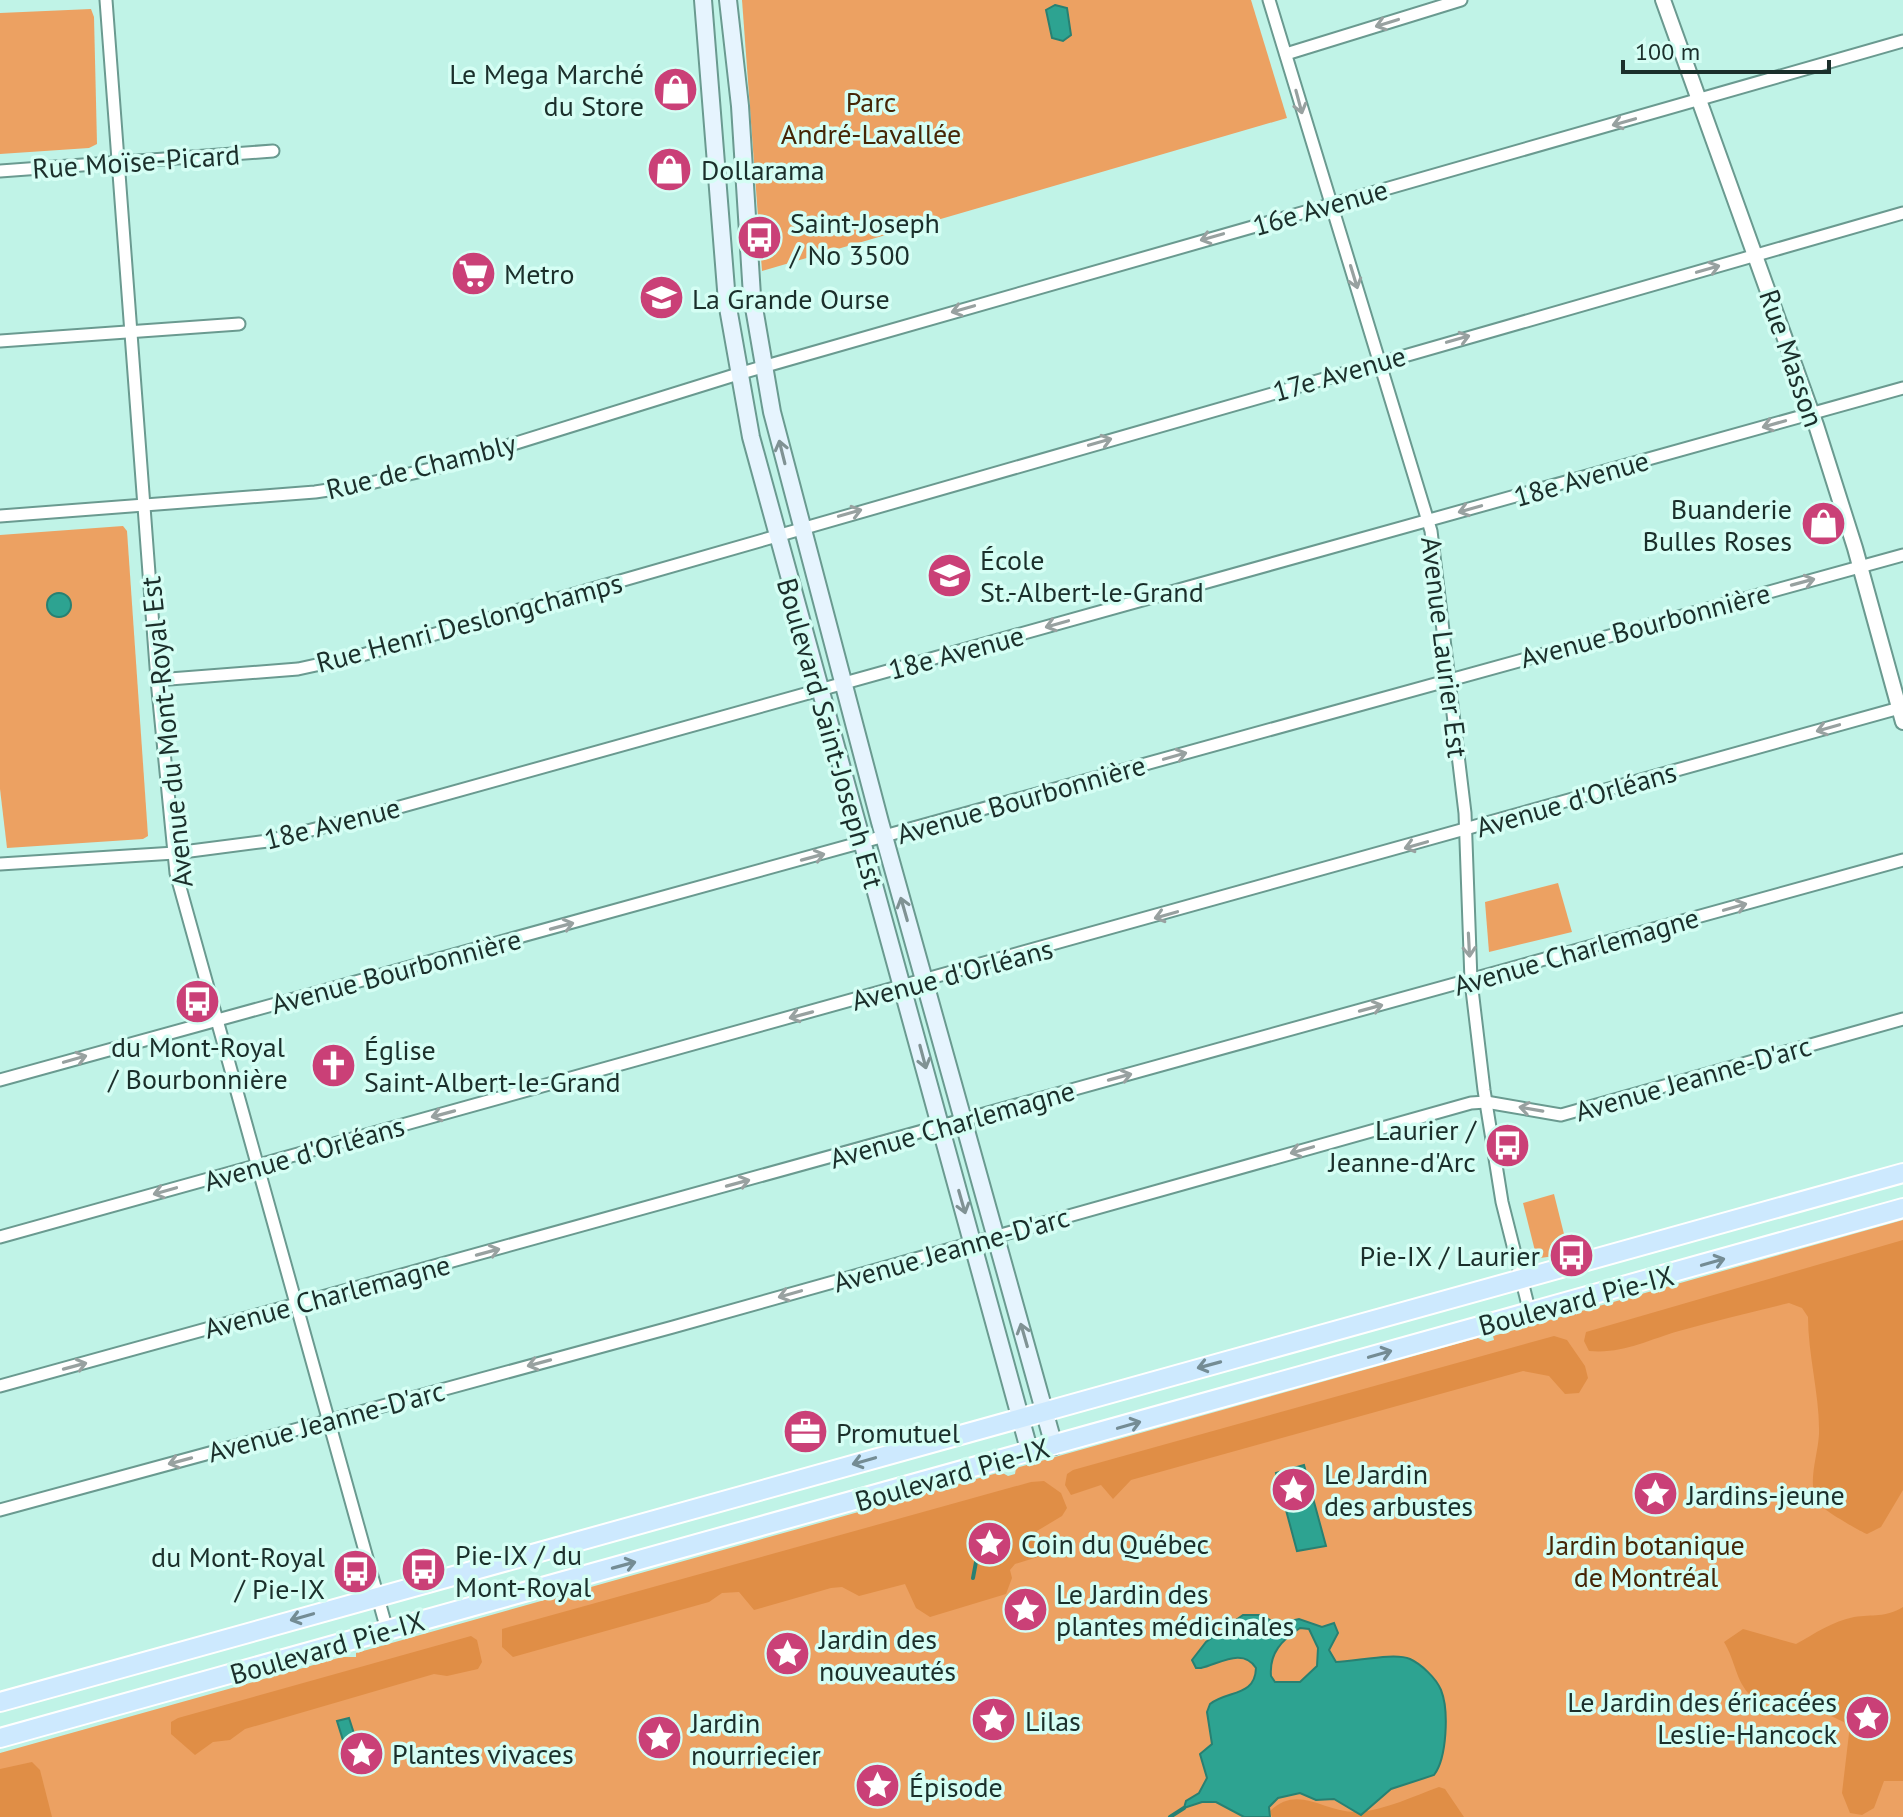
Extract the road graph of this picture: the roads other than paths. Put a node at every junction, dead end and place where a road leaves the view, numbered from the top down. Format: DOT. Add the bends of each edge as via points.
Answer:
graph roads {
  1 [pos="106,0"];
  2 [pos="703,0"];
  3 [pos="728,0"];
  4 [pos="1269,0"];
  5 [pos="1461,0"];
  6 [pos="1663,0"];
  7 [pos="1903,41"];
  8 [pos="1286,54"];
  9 [pos="1700,101"];
  10 [pos="273,151"];
  11 [pos="118,161"];
  12 [pos="0,171"];
  13 [pos="1330,203"];
  14 [pos="1903,213"];
  15 [pos="1757,256"];
  16 [pos="239,324"];
  17 [pos="130,332"];
  18 [pos="0,341"];
  19 [pos="1379,362"];
  20 [pos="763,367"];
  21 [pos="738,374"];
  22 [pos="1903,388"];
  23 [pos="1812,413"];
  24 [pos="144,506"];
  25 [pos="0,516"];
  26 [pos="1428,520"];
  27 [pos="800,528"];
  28 [pos="775,535"];
  29 [pos="1903,555"];
  30 [pos="1860,567"];
  31 [pos="157,680"];
  32 [pos="1447,680"];
  33 [pos="842,683"];
  34 [pos="819,690"];
  35 [pos="1902,713"];
  36 [pos="1467,829"];
  37 [pos="884,838"];
  38 [pos="863,844"];
  39 [pos="175,853"];
  40 [pos="1903,860"];
  41 [pos="0,864"];
  42 [pos="925,981"];
  43 [pos="1471,981"];
  44 [pos="903,987"];
  45 [pos="1903,1019"];
  46 [pos="217,1020"];
  47 [pos="0,1080"];
  48 [pos="1486,1102"];
  49 [pos="964,1120"];
  50 [pos="942,1127"];
  51 [pos="257,1166"];
  52 [pos="1903,1173"];
  53 [pos="1903,1208"];
  54 [pos="996,1236"];
  55 [pos="0,1237"];
  56 [pos="973,1243"];
  57 [pos="1521,1278"];
  58 [pos="296,1305"];
  59 [pos="1530,1313"];
  60 [pos="0,1386"];
  61 [pos="1045,1410"];
  62 [pos="1020,1418"];
  63 [pos="326,1421"];
  64 [pos="1054,1446"];
  65 [pos="1030,1453"];
  66 [pos="0,1510"];
  67 [pos="377,1596"];
  68 [pos="387,1630"];
  69 [pos="0,1702"];
  70 [pos="0,1738"];
  1 -- 11 [label="street, Avenue du Mont-Royal Est"];
  2 -- 21 [label="main road, Boulevard Saint-Joseph Est" via="722,256"];
  3 -- 20 [label="main road, Boulevard Saint-Joseph Est" via="750,274"];
  4 -- 8 [label="street, Avenue Laurier Est"];
  5 -- 8 [label="street, one-way"];
  6 -- 9 [label="street, Rue Masson"];
  7 -- 9 [label="street, 16e Avenue"];
  8 -- 13 [label="street, Avenue Laurier Est, one-way"];
  9 -- 13 [label="street, 16e Avenue, one-way"];
  9 -- 15 [label="street, Rue Masson"];
  10 -- 11 [label="street, Rue Moïse-Picard"];
  11 -- 12 [label="street, Rue Moïse-Picard"];
  11 -- 17 [label="street, Avenue du Mont-Royal Est"];
  13 -- 19 [label="street, Avenue Laurier Est, one-way"];
  13 -- 20 [label="street, 16e Avenue, one-way"];
  14 -- 15 [label="street, 17e Avenue"];
  19 -- 15 [label="street, 17e Avenue, one-way"];
  15 -- 23 [label="street, Rue Masson"];
  16 -- 17 [label="street"];
  17 -- 18 [label="street"];
  17 -- 24 [label="street, Avenue du Mont-Royal Est"];
  19 -- 26 [label="street, Avenue Laurier Est"];
  27 -- 19 [label="street, 17e Avenue, one-way"];
  20 -- 21 [label="street, 16e Avenue"];
  27 -- 20 [label="main road, Boulevard Saint-Joseph Est, one-way"];
  21 -- 24 [label="street, Rue de Chambly" via="439,467 362,485"];
  21 -- 28 [label="main road, Boulevard Saint-Joseph Est"];
  22 -- 23 [label="street, 18e Avenue"];
  23 -- 26 [label="street, 18e Avenue, one-way"];
  23 -- 30 [label="street, Rue Masson"];
  24 -- 25 [label="street, Rue de Chambly"];
  24 -- 31 [label="street, Avenue du Mont-Royal Est"];
  26 -- 32 [label="street, Avenue Laurier Est"];
  26 -- 33 [label="street, 18e Avenue, one-way"];
  27 -- 28 [label="street, 17e Avenue"];
  27 -- 33 [label="main road, Boulevard Saint-Joseph Est"];
  28 -- 31 [label="street, Rue Henri Deslongchamps" via="362,655 298,669"];
  28 -- 34 [label="main road, Boulevard Saint-Joseph Est"];
  29 -- 30 [label="street, Avenue Bourbonnière"];
  32 -- 30 [label="street, Avenue Bourbonnière, one-way"];
  30 -- 35 [label="street, Rue Masson"];
  31 -- 39 [label="street, Avenue du Mont-Royal Est"];
  32 -- 36 [label="street, Avenue Laurier Est"];
  37 -- 32 [label="street, Avenue Bourbonnière, one-way"];
  33 -- 34 [label="street, 18e Avenue"];
  33 -- 37 [label="main road, Boulevard Saint-Joseph Est"];
  34 -- 38 [label="main road, Boulevard Saint-Joseph Est"];
  34 -- 39 [label="street, 18e Avenue" via="268,841"];
  35 -- 36 [label="street, Avenue d'Orléans, one-way"];
  36 -- 42 [label="street, Avenue d'Orléans, one-way"];
  36 -- 43 [label="street, Avenue Laurier Est, one-way"];
  37 -- 38 [label="street, Avenue Bourbonnière"];
  42 -- 37 [label="main road, Boulevard Saint-Joseph Est, one-way"];
  38 -- 44 [label="main road, Boulevard Saint-Joseph Est"];
  46 -- 38 [label="street, Avenue Bourbonnière, one-way"];
  39 -- 41 [label="street, 18e Avenue"];
  39 -- 46 [label="street, Avenue du Mont-Royal Est"];
  43 -- 40 [label="street, Avenue Charlemagne, one-way"];
  42 -- 44 [label="street, Avenue d'Orléans"];
  42 -- 49 [label="main road, Boulevard Saint-Joseph Est"];
  43 -- 48 [label="street, Avenue Laurier Est"];
  49 -- 43 [label="street, Avenue Charlemagne, one-way"];
  44 -- 50 [label="main road, Boulevard Saint-Joseph Est, one-way"];
  44 -- 51 [label="street, Avenue d'Orléans, one-way"];
  45 -- 48 [label="street, Avenue Jeanne-D'arc, one-way" via="1561,1115"];
  47 -- 46 [label="street, Avenue Bourbonnière, one-way"];
  46 -- 51 [label="street, Avenue du Mont-Royal Est"];
  48 -- 54 [label="street, Avenue Jeanne-D'arc, one-way"];
  48 -- 57 [label="street, Avenue Laurier Est"];
  49 -- 50 [label="street, Avenue Charlemagne"];
  49 -- 54 [label="main road, Boulevard Saint-Joseph Est"];
  50 -- 56 [label="main road, Boulevard Saint-Joseph Est, one-way"];
  58 -- 50 [label="street, Avenue Charlemagne, one-way"];
  51 -- 55 [label="street, Avenue d'Orléans, one-way"];
  51 -- 58 [label="street, Avenue du Mont-Royal Est"];
  52 -- 57 [label="main road, Boulevard Pie-IX"];
  59 -- 53 [label="main road, Boulevard Pie-IX, one-way"];
  54 -- 56 [label="street, Avenue Jeanne-D'arc"];
  61 -- 54 [label="main road, Boulevard Saint-Joseph Est, one-way"];
  56 -- 62 [label="main road, Boulevard Saint-Joseph Est"];
  56 -- 63 [label="street, Avenue Jeanne-D'arc, one-way"];
  57 -- 59 [label="street, Avenue Laurier Est"];
  57 -- 61 [label="main road, Boulevard Pie-IX, one-way"];
  60 -- 58 [label="street, Avenue Charlemagne, one-way"];
  58 -- 63 [label="street, Avenue du Mont-Royal Est"];
  64 -- 59 [label="main road, Boulevard Pie-IX, one-way"];
  61 -- 62 [label="main road, Boulevard Pie-IX"];
  61 -- 64 [label="main road, Boulevard Saint-Joseph Est"];
  62 -- 65 [label="main road, Boulevard Saint-Joseph Est"];
  62 -- 67 [label="main road, Boulevard Pie-IX, one-way"];
  63 -- 66 [label="street, Avenue Jeanne-D'arc, one-way"];
  63 -- 67 [label="street, Avenue du Mont-Royal Est"];
  64 -- 65 [label="main road, Boulevard Pie-IX"];
  68 -- 65 [label="main road, Boulevard Pie-IX, one-way"];
  67 -- 68 [label="street, Avenue du Mont-Royal Est"];
  67 -- 69 [label="main road, Boulevard Pie-IX, one-way"];
  68 -- 70 [label="main road, Boulevard Pie-IX"];
}
